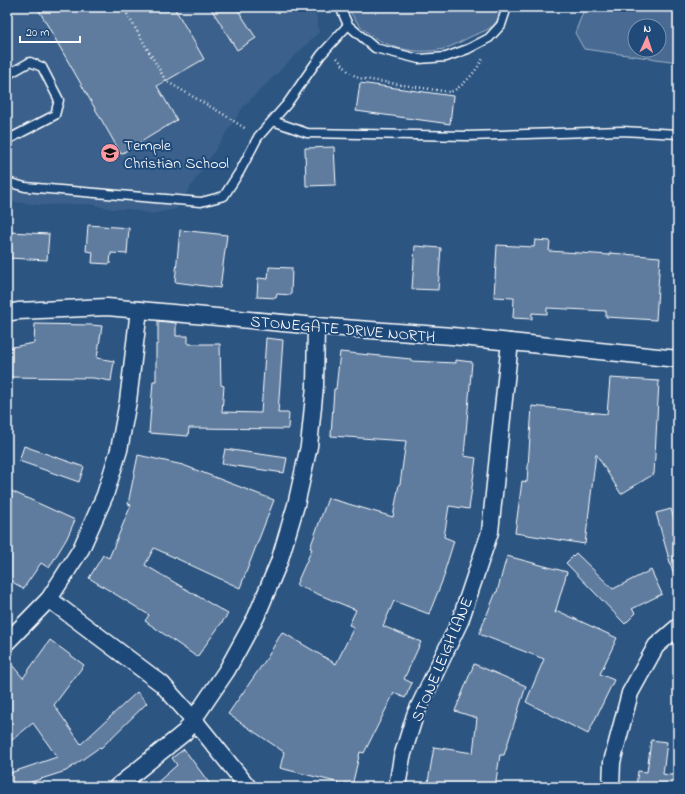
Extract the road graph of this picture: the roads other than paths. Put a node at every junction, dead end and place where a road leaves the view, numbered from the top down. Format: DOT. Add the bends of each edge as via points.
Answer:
graph roads {
  1 [pos="340,7"];
  2 [pos="507,7"];
  3 [pos="348,25"];
  4 [pos="8,74"];
  5 [pos="273,120"];
  6 [pos="678,134"];
  7 [pos="7,140"];
  8 [pos="7,182"];
  9 [pos="139,310"];
  10 [pos="7,313"];
  11 [pos="316,326"];
  12 [pos="510,342"];
  13 [pos="678,359"];
  14 [pos="49,599"];
  15 [pos="678,627"];
  16 [pos="7,642"];
  17 [pos="194,720"];
  18 [pos="117,787"];
  19 [pos="248,787"];
  20 [pos="397,787"];
  21 [pos="611,787"];
  1 -- 3 [label="lane"];
  2 -- 3 [label="lane" via="500,25 488,38 468,49 446,56 419,59 375,48"];
  3 -- 5 [label="lane" via="327,48"];
  4 -- 7 [label="lane" via="30,62 42,67 59,100 55,114"];
  5 -- 6 [label="lane" via="306,133 468,136 622,131"];
  5 -- 8 [label="lane" via="258,137 224,196 201,202 25,187"];
  9 -- 10 [label="street, STONEGATE DRIVE NORTH" via="107,307"];
  9 -- 11 [label="street, STONEGATE DRIVE NORTH"];
  9 -- 14 [label="street" via="128,401 105,495 81,549"];
  11 -- 12 [label="street, STONEGATE DRIVE NORTH"];
  11 -- 17 [label="street" via="315,386 309,446 296,505 281,555 256,617 227,670"];
  12 -- 13 [label="street, STONEGATE DRIVE NORTH"];
  12 -- 20 [label="street, STONE LEIGH LANE" via="490,532 460,621 415,715 402,757"];
  14 -- 16 [label="street"];
  14 -- 17 [label="street" via="162,684"];
  15 -- 21 [label="street" via="656,646 630,694 612,762"];
  17 -- 18 [label="street" via="185,732"];
  17 -- 19 [label="street"];
}
